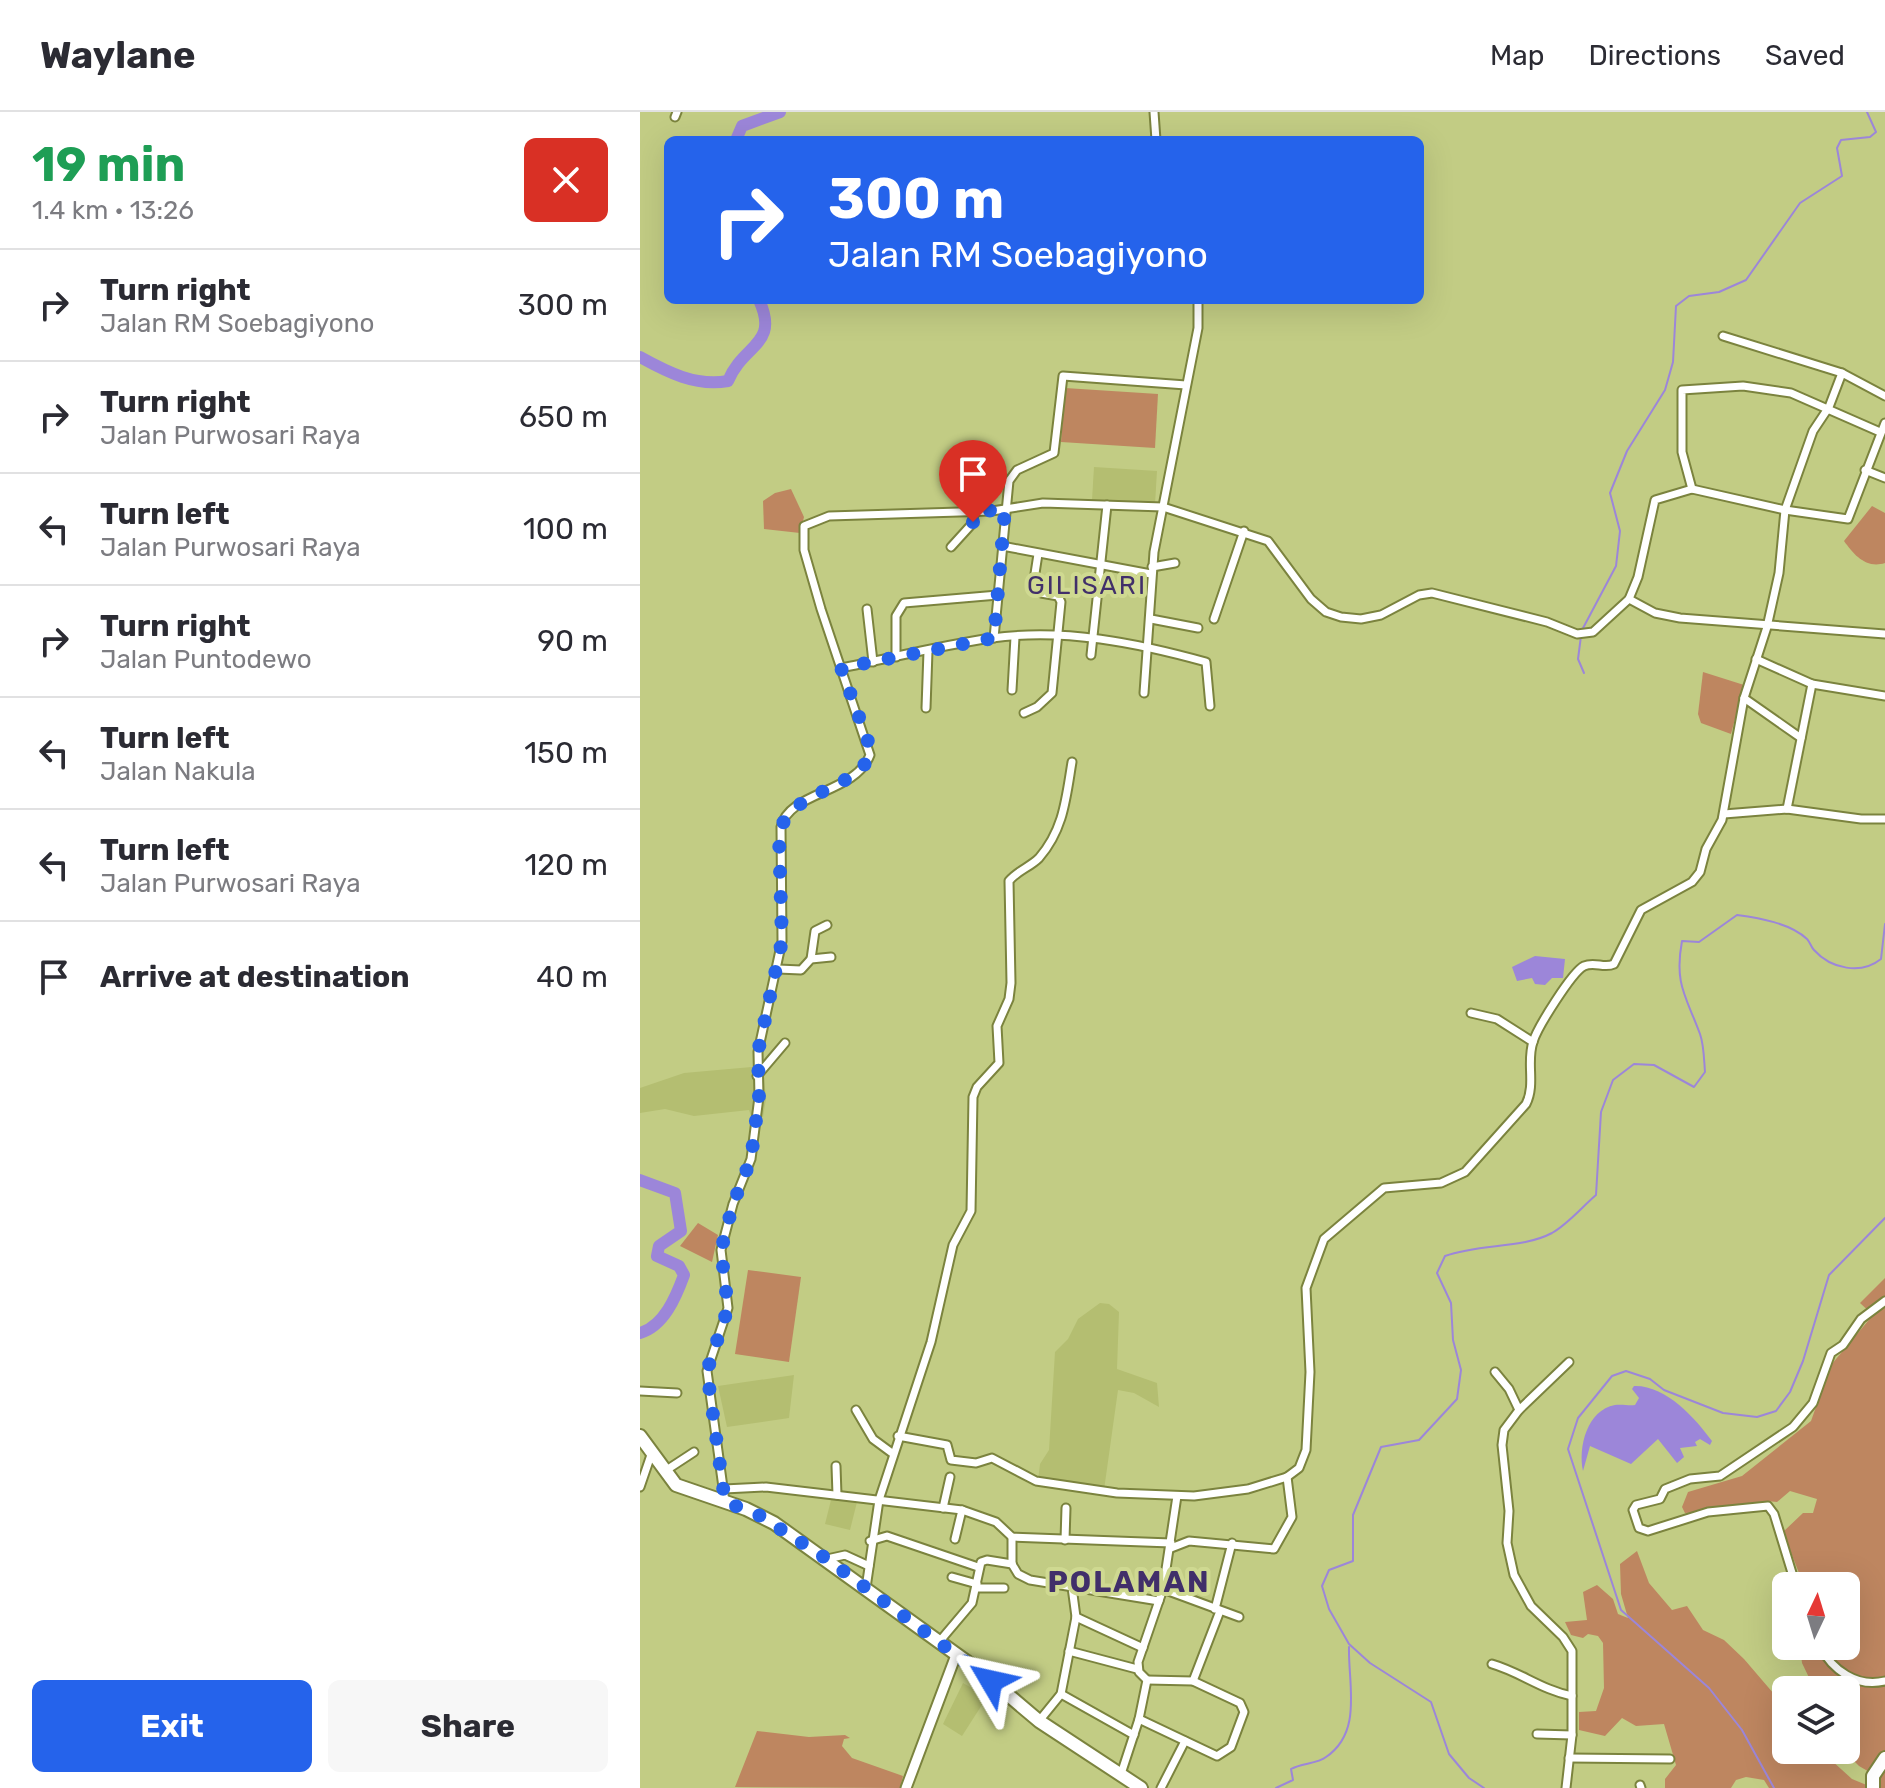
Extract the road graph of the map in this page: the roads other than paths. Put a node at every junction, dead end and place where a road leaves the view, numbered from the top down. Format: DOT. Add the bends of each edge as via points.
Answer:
graph roads {
  1 [pos="1154,112"];
  2 [pos="1156,136"];
  3 [pos="1198,304"];
  4 [pos="1723,336"];
  5 [pos="1842,373"];
  6 [pos="1186,385"];
  7 [pos="1885,396"];
  8 [pos="1829,407"];
  9 [pos="1885,423"];
  10 [pos="1880,432"];
  11 [pos="1865,470"];
  12 [pos="1885,478"];
  13 [pos="1692,489"];
  14 [pos="1107,505"];
  15 [pos="1163,507"];
  16 [pos="1005,509"];
  17 [pos="1785,510"];
  18 [pos="975,512"];
  19 [pos="1244,531"];
  20 [pos="1002,546"];
  21 [pos="951,547"];
  22 [pos="1038,554"];
  23 [pos="1175,563"];
  24 [pos="1099,566"];
  25 [pos="1152,570"];
  26 [pos="998,595"];
  27 [pos="1629,599"];
  28 [pos="867,609"];
  29 [pos="1151,619"];
  30 [pos="1214,619"];
  31 [pos="1767,627"];
  32 [pos="1198,628"];
  33 [pos="1885,634"];
  34 [pos="1015,637"];
  35 [pos="1056,637"];
  36 [pos="1091,637"];
  37 [pos="994,638"];
  38 [pos="1148,645"];
  39 [pos="928,651"];
  40 [pos="1091,655"];
  41 [pos="896,657"];
  42 [pos="1756,659"];
  43 [pos="873,662"];
  44 [pos="841,668"];
  45 [pos="1812,684"];
  46 [pos="1012,690"];
  47 [pos="1144,693"];
  48 [pos="1885,696"];
  49 [pos="1744,698"];
  50 [pos="1210,706"];
  51 [pos="926,708"];
  52 [pos="1024,713"];
  53 [pos="1801,738"];
  54 [pos="1072,762"];
  55 [pos="1787,809"];
  56 [pos="1724,814"];
  57 [pos="1885,819"];
  58 [pos="827,925"];
  59 [pos="831,957"];
  60 [pos="811,959"];
  61 [pos="778,969"];
  62 [pos="1471,1013"];
  63 [pos="1533,1042"];
  64 [pos="785,1043"];
  65 [pos="757,1076"];
  66 [pos="1885,1301"];
  67 [pos="1569,1362"];
  68 [pos="1495,1372"];
  69 [pos="640,1391"];
  70 [pos="677,1393"];
  71 [pos="856,1410"];
  72 [pos="1519,1410"];
  73 [pos="640,1436"];
  74 [pos="898,1436"];
  75 [pos="652,1452"];
  76 [pos="694,1452"];
  77 [pos="892,1453"];
  78 [pos="836,1466"];
  79 [pos="950,1477"];
  80 [pos="1287,1477"];
  81 [pos="670,1478"];
  82 [pos="640,1487"];
  83 [pos="725,1495"];
  84 [pos="837,1495"];
  85 [pos="1177,1496"];
  86 [pos="879,1500"];
  87 [pos="943,1508"];
  88 [pos="1066,1508"];
  89 [pos="962,1510"];
  90 [pos="1012,1537"];
  91 [pos="955,1539"];
  92 [pos="1065,1540"];
  93 [pos="870,1541"];
  94 [pos="1232,1543"];
  95 [pos="1171,1546"];
  96 [pos="827,1559"];
  97 [pos="1012,1564"];
  98 [pos="869,1566"];
  99 [pos="978,1567"];
  100 [pos="1792,1572"];
  101 [pos="952,1577"];
  102 [pos="977,1586"];
  103 [pos="1072,1587"];
  104 [pos="866,1588"];
  105 [pos="1004,1588"];
  106 [pos="1163,1589"];
  107 [pos="1159,1601"];
  108 [pos="1218,1610"];
  109 [pos="1076,1617"];
  110 [pos="1239,1617"];
  111 [pos="939,1642"];
  112 [pos="1143,1648"];
  113 [pos="1069,1651"];
  114 [pos="956,1655"];
  115 [pos="1829,1660"];
  116 [pos="1492,1664"];
  117 [pos="1137,1669"];
  118 [pos="1147,1680"];
  119 [pos="1193,1681"];
  120 [pos="1885,1681"];
  121 [pos="1061,1694"];
  122 [pos="1572,1696"];
  123 [pos="1139,1719"];
  124 [pos="1039,1721"];
  125 [pos="1537,1734"];
  126 [pos="1134,1735"];
  127 [pos="1572,1735"];
  128 [pos="1185,1741"];
  129 [pos="1569,1758"];
  130 [pos="1885,1758"];
  131 [pos="1670,1759"];
  132 [pos="1130,1783"];
  133 [pos="906,1788"];
  134 [pos="1161,1788"];
  135 [pos="1566,1788"];
  136 [pos="1873,1788"];
  1 -- 2 [label="street"];
  3 -- 6 [label="street"];
  4 -- 5 [label="street"];
  5 -- 7 [label="street"];
  5 -- 8 [label="street"];
  6 -- 15 [label="street"];
  6 -- 16 [label="street" via="1063,376 1054,453 1013,473"];
  8 -- 10 [label="street"];
  8 -- 13 [label="street" via="1791,393 1743,386 1682,390 1682,452"];
  8 -- 17 [label="street" via="1813,431"];
  9 -- 10 [label="street"];
  10 -- 11 [label="street"];
  11 -- 12 [label="street"];
  11 -- 17 [label="street" via="1848,519"];
  13 -- 17 [label="street"];
  13 -- 27 [label="street" via="1653,503"];
  14 -- 15 [label="street"];
  14 -- 16 [label="street" via="1043,503"];
  14 -- 24 [label="street"];
  15 -- 19 [label="street"];
  15 -- 25 [label="street"];
  16 -- 18 [label="street"];
  16 -- 20 [label="street"];
  17 -- 31 [label="street"];
  18 -- 21 [label="street" via="971,525"];
  18 -- 44 [label="street" via="829,516 804,526 804,550"];
  19 -- 27 [label="street" via="1268,541 1311,599 1341,617 1381,615 1432,593 1588,634"];
  19 -- 30 [label="street"];
  20 -- 22 [label="street"];
  20 -- 26 [label="street"];
  22 -- 24 [label="street"];
  22 -- 35 [label="street" via="1034,580 1042,582 1041,593 1061,600"];
  23 -- 25 [label="street"];
  24 -- 25 [label="street"];
  24 -- 36 [label="street"];
  25 -- 29 [label="street"];
  26 -- 37 [label="street"];
  26 -- 41 [label="street" via="904,603 896,616"];
  27 -- 31 [label="street" via="1655,613"];
  28 -- 43 [label="street"];
  29 -- 32 [label="street"];
  29 -- 38 [label="street"];
  31 -- 33 [label="street"];
  31 -- 42 [label="street"];
  34 -- 35 [label="street"];
  34 -- 37 [label="street"];
  34 -- 46 [label="street"];
  35 -- 36 [label="street"];
  35 -- 52 [label="street" via="1052,693"];
  36 -- 38 [label="street"];
  36 -- 40 [label="street"];
  37 -- 39 [label="street"];
  38 -- 47 [label="street"];
  38 -- 50 [label="street" via="1206,662"];
  39 -- 41 [label="street"];
  39 -- 51 [label="street"];
  41 -- 43 [label="street"];
  42 -- 45 [label="street"];
  42 -- 49 [label="street"];
  43 -- 44 [label="street"];
  44 -- 61 [label="street" via="870,755 853,776 784,815 779,836 784,922"];
  45 -- 48 [label="street"];
  45 -- 53 [label="street"];
  49 -- 53 [label="street"];
  49 -- 56 [label="street"];
  53 -- 55 [label="street"];
  54 -- 74 [label="street" via="1059,826 1037,861 1009,881 1011,983 997,1026 1000,1059 973,1097 971,1211 953,1245 931,1342"];
  55 -- 56 [label="street"];
  55 -- 57 [label="street"];
  56 -- 63 [label="street" via="1692,882 1641,910 1614,964 1589,964 1577,971"];
  58 -- 60 [label="street" via="815,931"];
  59 -- 60 [label="street"];
  60 -- 61 [label="street" via="801,970"];
  61 -- 65 [label="street"];
  62 -- 63 [label="street" via="1497,1019"];
  63 -- 80 [label="street" via="1529,1099 1471,1168 1441,1183 1384,1188 1324,1239 1306,1288 1306,1450 1299,1468"];
  64 -- 65 [label="street"];
  65 -- 83 [label="street" via="751,1159 721,1250 728,1308 707,1371"];
  66 -- 100 [label="street" via="1831,1353 1813,1403 1779,1439 1720,1476 1690,1479 1633,1510 1639,1528 1648,1531 1708,1512 1768,1506"];
  67 -- 72 [label="street"];
  68 -- 72 [label="street"];
  69 -- 70 [label="street"];
  71 -- 77 [label="street" via="873,1439"];
  72 -- 122 [label="street" via="1502,1438 1508,1554 1520,1590 1569,1643"];
  73 -- 75 [label="main road"];
  74 -- 77 [label="street"];
  74 -- 85 [label="street" via="947,1445 951,1460 976,1463 992,1458 1046,1483"];
  75 -- 81 [label="main road"];
  75 -- 82 [label="street"];
  76 -- 81 [label="street"];
  77 -- 86 [label="street"];
  78 -- 84 [label="street"];
  79 -- 87 [label="street"];
  80 -- 85 [label="street" via="1248,1489"];
  80 -- 94 [label="street" via="1293,1509 1274,1549"];
  81 -- 83 [label="main road"];
  83 -- 84 [label="street" via="766,1487"];
  83 -- 96 [label="main road"];
  84 -- 86 [label="street"];
  85 -- 95 [label="street"];
  86 -- 87 [label="street"];
  86 -- 93 [label="street"];
  87 -- 89 [label="street"];
  88 -- 92 [label="street"];
  89 -- 90 [label="street" via="996,1522"];
  89 -- 91 [label="street"];
  90 -- 92 [label="street"];
  90 -- 97 [label="street"];
  92 -- 95 [label="street"];
  93 -- 98 [label="street"];
  93 -- 99 [label="street" via="887,1536"];
  94 -- 95 [label="street" via="1189,1541"];
  94 -- 108 [label="street"];
  95 -- 106 [label="street"];
  96 -- 98 [label="street" via="845,1555"];
  96 -- 104 [label="main road"];
  97 -- 99 [label="street" via="987,1560"];
  97 -- 103 [label="street" via="1026,1579"];
  98 -- 104 [label="street"];
  99 -- 102 [label="street"];
  101 -- 102 [label="street"];
  102 -- 105 [label="street"];
  102 -- 111 [label="street" via="972,1603"];
  103 -- 107 [label="street"];
  103 -- 109 [label="street"];
  104 -- 111 [label="main road"];
  106 -- 107 [label="street"];
  106 -- 108 [label="street"];
  107 -- 112 [label="street"];
  108 -- 110 [label="street"];
  108 -- 119 [label="street"];
  109 -- 112 [label="street"];
  109 -- 113 [label="street"];
  111 -- 114 [label="main road"];
  112 -- 117 [label="street"];
  113 -- 117 [label="street"];
  113 -- 121 [label="street"];
  114 -- 124 [label="main road"];
  114 -- 133 [label="street"];
  115 -- 120 [label="street" via="1849,1678"];
  116 -- 122 [label="street"];
  117 -- 118 [label="street"];
  118 -- 119 [label="street"];
  118 -- 123 [label="street"];
  119 -- 128 [label="street" via="1240,1703 1244,1712 1231,1747 1220,1755"];
  121 -- 124 [label="street"];
  121 -- 126 [label="street"];
  122 -- 127 [label="street"];
  123 -- 126 [label="street"];
  123 -- 128 [label="street"];
  124 -- 132 [label="main road"];
  125 -- 127 [label="street"];
  126 -- 132 [label="street"];
  127 -- 129 [label="street"];
  128 -- 134 [label="street"];
  129 -- 131 [label="street"];
  129 -- 135 [label="street"];
  130 -- 136 [label="main road" via="1873,1776"];
}
